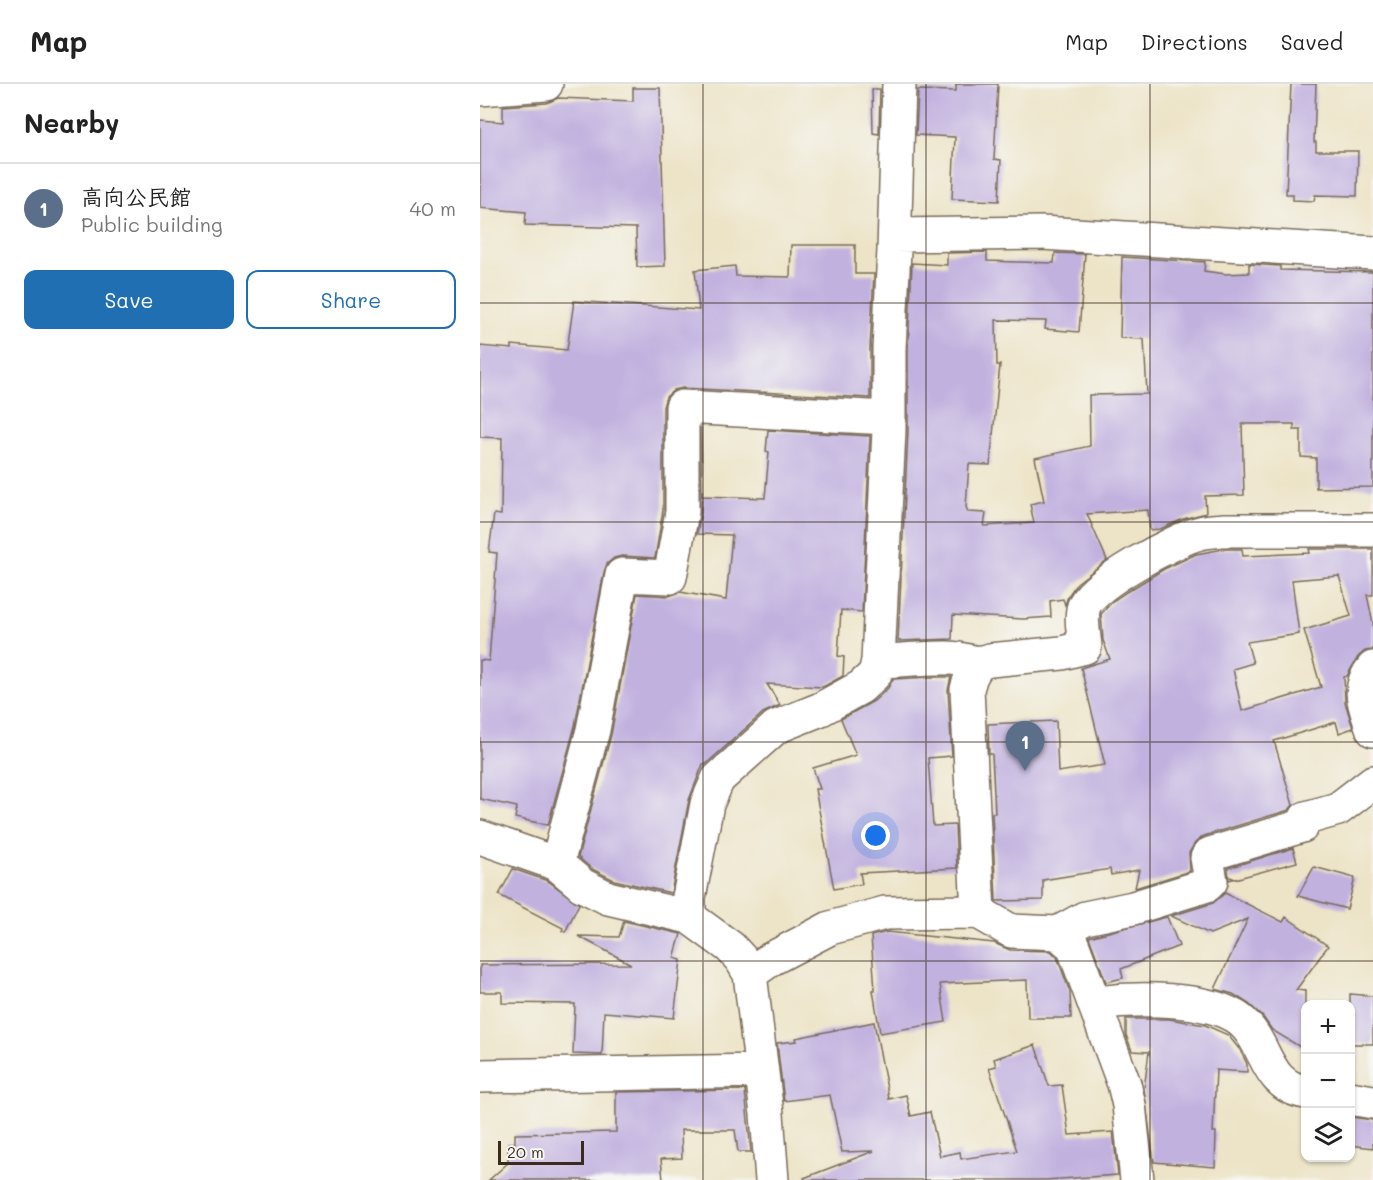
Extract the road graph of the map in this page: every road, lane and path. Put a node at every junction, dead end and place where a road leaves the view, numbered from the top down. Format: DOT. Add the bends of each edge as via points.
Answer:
graph roads {
  1 [pos="546,84"];
  2 [pos="899,84"];
  3 [pos="480,89"];
  4 [pos="894,235"];
  5 [pos="1373,254"];
  6 [pos="888,418"];
  7 [pos="1373,530"];
  8 [pos="878,661"];
  9 [pos="978,664"];
  10 [pos="1373,668"];
  11 [pos="1373,730"];
  12 [pos="1373,782"];
  13 [pos="480,837"];
  14 [pos="557,864"];
  15 [pos="978,912"];
  16 [pos="689,917"];
  17 [pos="1058,933"];
  18 [pos="750,974"];
  19 [pos="1096,1004"];
  20 [pos="761,1071"];
  21 [pos="480,1076"];
  22 [pos="1301,1091"];
  23 [pos="1355,1099"];
  24 [pos="1373,1102"];
  25 [pos="768,1178"];
  26 [pos="1137,1180"];
  1 -- 3 [label="street"];
  2 -- 4 [label="street"];
  4 -- 5 [label="street" via="1042,233"];
  4 -- 6 [label="street"];
  6 -- 8 [label="street"];
  6 -- 14 [label="street" via="682,407 682,512 670,577 622,575 593,730"];
  7 -- 9 [label="street" via="1199,533 1155,552 1088,599 1082,616 1085,647"];
  8 -- 9 [label="street" via="960,658"];
  8 -- 16 [label="street" via="875,674 861,687 776,727 718,779 707,804 689,897"];
  9 -- 15 [label="street" via="967,690"];
  10 -- 11 [label="street" via="1362,696"];
  12 -- 17 [label="street" via="1338,809 1306,818 1302,826 1210,854 1207,885 1085,918"];
  13 -- 14 [label="street"];
  14 -- 16 [label="street" via="582,885 608,898"];
  15 -- 17 [label="street" via="1011,931"];
  15 -- 18 [label="street" via="885,913 830,928"];
  16 -- 18 [label="street" via="730,947"];
  17 -- 19 [label="street" via="1073,946"];
  18 -- 20 [label="street"];
  19 -- 22 [label="street" via="1122,999 1196,1003 1226,1012 1250,1031 1273,1074"];
  19 -- 26 [label="street" via="1129,1105"];
  20 -- 21 [label="street"];
  20 -- 25 [label="street" via="771,1157"];
  23 -- 24 [label="street"];
}
